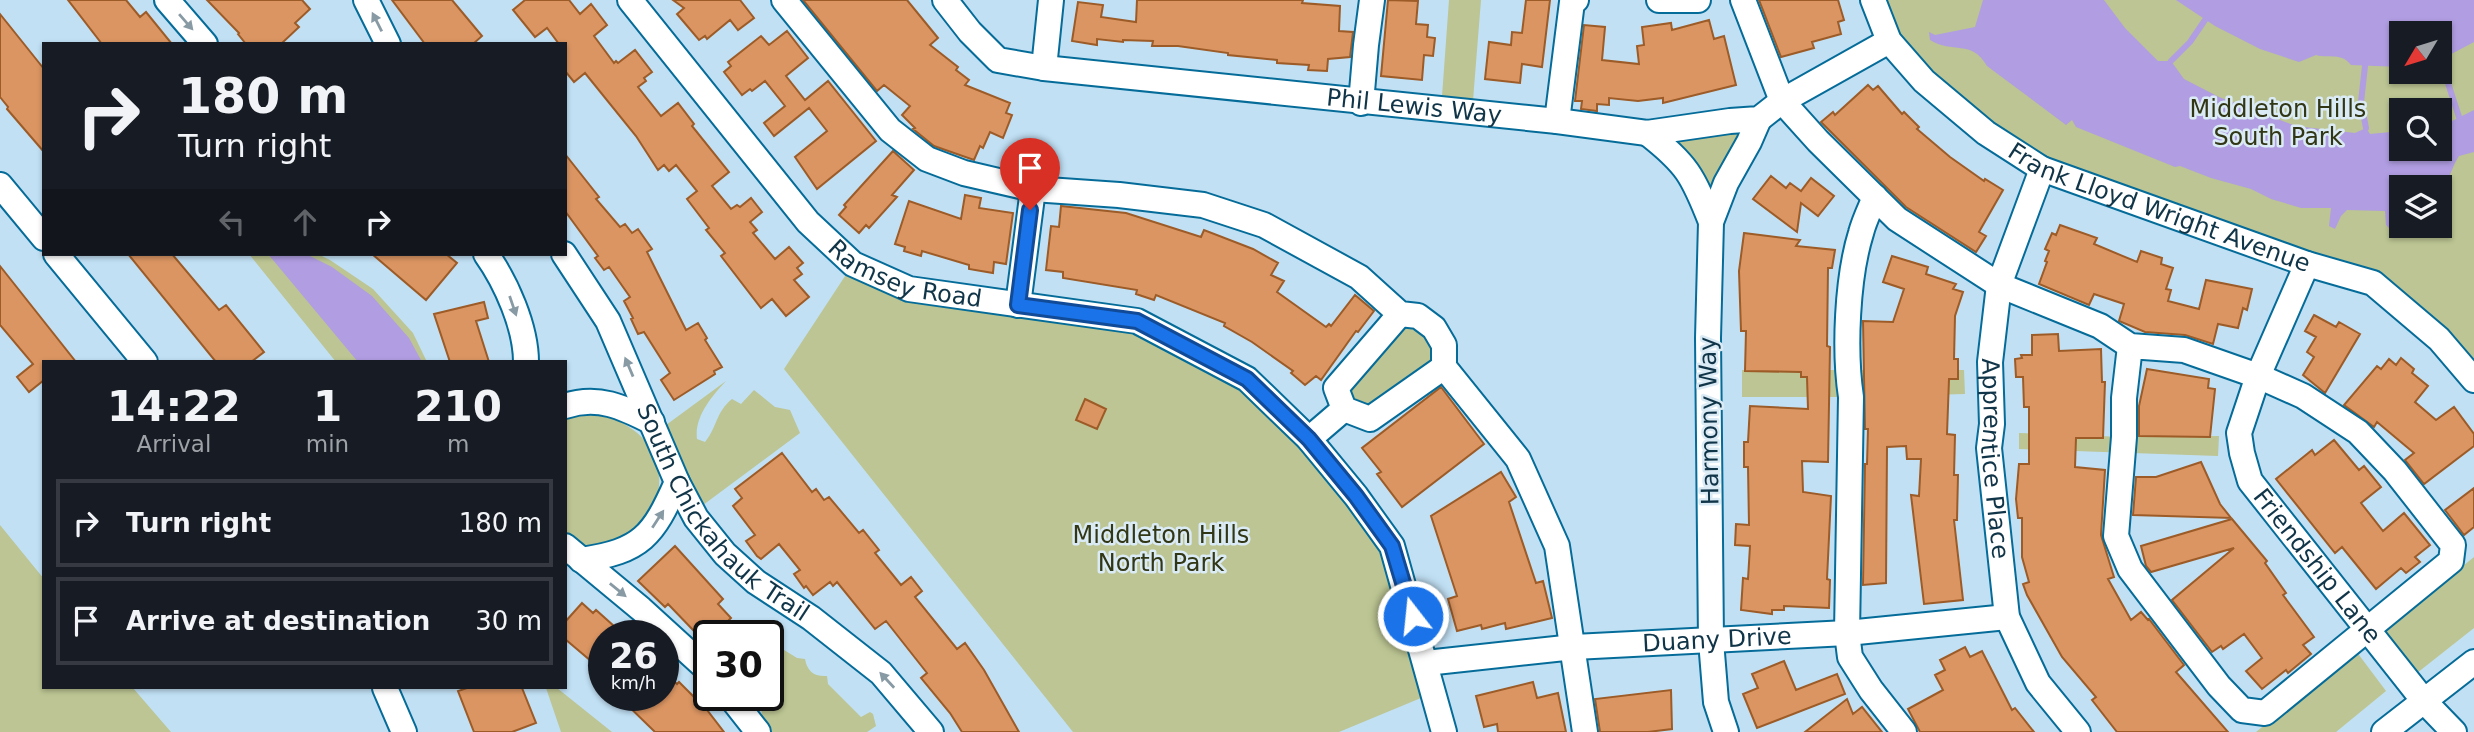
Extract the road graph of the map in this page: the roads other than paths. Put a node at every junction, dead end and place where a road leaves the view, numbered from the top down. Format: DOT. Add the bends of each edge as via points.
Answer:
graph roads {
  1 [pos="167,0"];
  2 [pos="366,0"];
  3 [pos="784,0"];
  4 [pos="945,0"];
  5 [pos="1051,0"];
  6 [pos="1372,0"];
  7 [pos="1576,0"];
  8 [pos="1659,0"];
  9 [pos="1698,0"];
  10 [pos="1743,0"];
  11 [pos="1873,0"];
  12 [pos="633,1"];
  13 [pos="1889,41"];
  14 [pos="203,42"];
  15 [pos="387,42"];
  16 [pos="1044,68"];
  17 [pos="1782,100"];
  18 [pos="1361,103"];
  19 [pos="1759,119"];
  20 [pos="1557,121"];
  21 [pos="1647,133"];
  22 [pos="2042,169"];
  23 [pos="0,185"];
  24 [pos="1032,189"];
  25 [pos="1875,197"];
  26 [pos="1711,222"];
  27 [pos="42,236"];
  28 [pos="58,256"];
  29 [pos="487,256"];
  30 [pos="565,256"];
  31 [pos="2307,264"];
  32 [pos="1999,285"];
  33 [pos="1018,305"];
  34 [pos="1400,314"];
  35 [pos="2130,346"];
  36 [pos="143,360"];
  37 [pos="526,360"];
  38 [pos="1444,366"];
  39 [pos="2258,376"];
  40 [pos="2474,380"];
  41 [pos="567,406"];
  42 [pos="1344,409"];
  43 [pos="652,422"];
  44 [pos="1309,439"];
  45 [pos="677,482"];
  46 [pos="573,553"];
  47 [pos="2007,617"];
  48 [pos="2368,630"];
  49 [pos="1847,633"];
  50 [pos="1711,640"];
  51 [pos="1574,647"];
  52 [pos="693,656"];
  53 [pos="2474,662"];
  54 [pos="1426,663"];
  55 [pos="385,689"];
  56 [pos="2424,701"];
  57 [pos="742,711"];
  58 [pos="2451,730"];
  59 [pos="404,732"];
  60 [pos="758,732"];
  61 [pos="931,732"];
  62 [pos="1444,732"];
  63 [pos="1585,732"];
  64 [pos="1726,732"];
  65 [pos="1904,732"];
  66 [pos="2078,732"];
  67 [pos="2384,732"];
  1 -- 14 [label="street, one-way"];
  15 -- 2 [label="street, one-way"];
  3 -- 24 [label="street" via="890,130 927,159"];
  4 -- 16 [label="street, Phil Lewis Way" via="998,60"];
  5 -- 16 [label="street"];
  6 -- 18 [label="street"];
  7 -- 20 [label="street" via="1572,2"];
  8 -- 9 [label="street"];
  10 -- 17 [label="street"];
  11 -- 13 [label="street, Frank Lloyd Wright Avenue"];
  12 -- 33 [label="street, Ramsey Road" via="803,215 853,264 909,289"];
  13 -- 17 [label="street"];
  13 -- 22 [label="street, Frank Lloyd Wright Avenue" via="1924,81 1955,107"];
  16 -- 18 [label="street, Phil Lewis Way"];
  17 -- 19 [label="street"];
  17 -- 25 [label="street"];
  18 -- 20 [label="street, Phil Lewis Way"];
  19 -- 21 [label="street, Phil Lewis Way"];
  19 -- 26 [label="street, Harmony Way"];
  20 -- 21 [label="street, Phil Lewis Way"];
  21 -- 26 [label="street" via="1675,155 1696,183"];
  22 -- 31 [label="street, Frank Lloyd Wright Avenue"];
  22 -- 32 [label="street, Apprentice Place"];
  23 -- 27 [label="street"];
  24 -- 33 [label="street"];
  24 -- 34 [label="street" via="1203,205 1264,225 1359,277"];
  25 -- 32 [label="street" via="1897,219"];
  25 -- 49 [label="street" via="1861,231 1851,288"];
  26 -- 50 [label="street, Harmony Way"];
  28 -- 36 [label="street"];
  29 -- 37 [label="street, one-way" via="514,306"];
  43 -- 30 [label="street, South Chickahauk Trail, one-way" via="608,321"];
  31 -- 39 [label="street, Friendship Lane"];
  31 -- 40 [label="street, Frank Lloyd Wright Avenue" via="2373,283 2439,339"];
  32 -- 35 [label="street" via="2100,326"];
  32 -- 47 [label="street, Apprentice Place" via="1990,362 1989,448"];
  33 -- 44 [label="street, Ramsey Road" via="1137,321 1247,379"];
  34 -- 38 [label="street" via="1418,316 1434,328 1444,345"];
  34 -- 42 [label="street" via="1336,388"];
  35 -- 39 [label="street" via="2184,351"];
  35 -- 48 [label="street" via="2116,536 2130,569 2219,686 2242,710 2265,712"];
  38 -- 42 [label="street" via="1370,419"];
  38 -- 51 [label="street" via="1518,459 1557,546"];
  39 -- 48 [label="street, Friendship Lane" via="2239,433 2250,481"];
  39 -- 48 [label="street" via="2303,396 2358,432 2453,545 2451,561"];
  41 -- 43 [label="street" via="602,401"];
  42 -- 44 [label="street"];
  43 -- 45 [label="street, South Chickahauk Trail"];
  44 -- 54 [label="street, Ramsey Road" via="1392,546"];
  46 -- 45 [label="street, one-way" via="623,551 642,540 656,524"];
  61 -- 45 [label="street, South Chickahauk Trail, one-way" via="881,673 725,554 696,518"];
  46 -- 52 [label="street, one-way"];
  47 -- 49 [label="street, Duany Drive"];
  47 -- 66 [label="street, Apprentice Place" via="2038,683"];
  48 -- 56 [label="street, Friendship Lane"];
  49 -- 50 [label="street, Duany Drive"];
  49 -- 65 [label="street" via="1850,657"];
  50 -- 51 [label="street, Duany Drive"];
  50 -- 64 [label="street, Harmony Way" via="1716,702"];
  51 -- 54 [label="street, Duany Drive"];
  51 -- 63 [label="street"];
  53 -- 56 [label="street"];
  54 -- 62 [label="street, Ramsey Road"];
  55 -- 59 [label="street"];
  56 -- 58 [label="street, Friendship Lane"];
  56 -- 67 [label="street"];
  57 -- 60 [label="street"];
}
